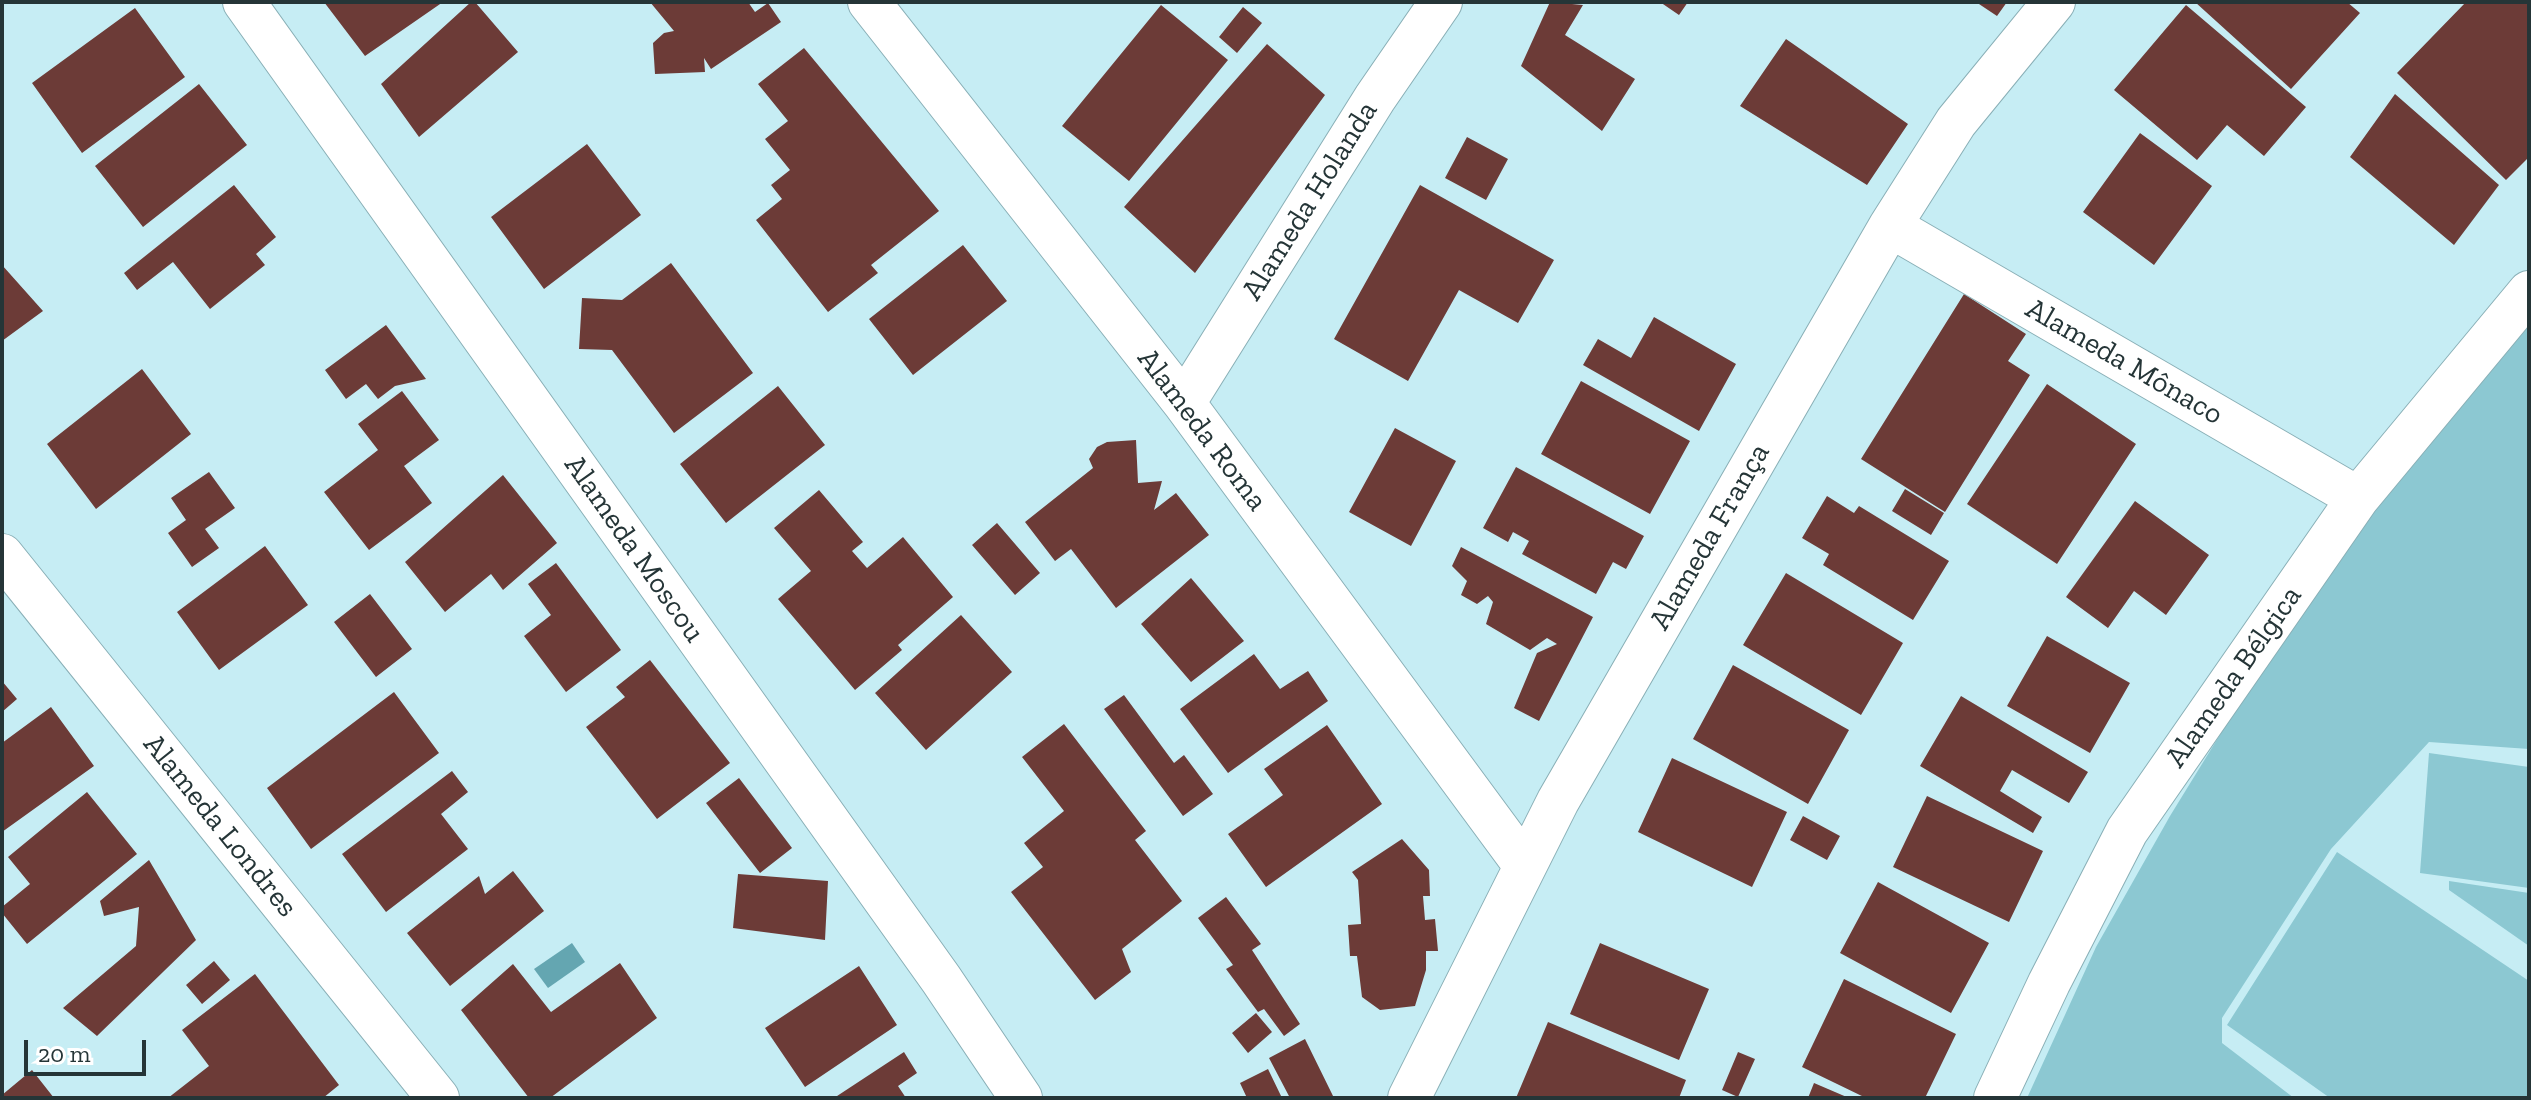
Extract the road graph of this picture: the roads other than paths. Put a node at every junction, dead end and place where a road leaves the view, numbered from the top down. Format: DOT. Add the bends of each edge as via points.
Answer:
graph roads {
  1 [pos="244,2"];
  2 [pos="869,2"];
  3 [pos="1441,2"];
  4 [pos="2054,2"];
  5 [pos="1890,226"];
  6 [pos="2529,292"];
  7 [pos="1184,403"];
  8 [pos="2358,498"];
  9 [pos="2,555"];
  10 [pos="1525,866"];
  11 [pos="438,1098"];
  12 [pos="1021,1098"];
  13 [pos="1409,1098"];
  14 [pos="1995,1098"];
  1 -- 12 [label="street, Alameda Moscou"];
  2 -- 7 [label="street, Alameda Roma"];
  3 -- 7 [label="street, Alameda Holanda"];
  4 -- 5 [label="street, Alameda França" via="1956,122"];
  5 -- 8 [label="street, Alameda Mônaco"];
  5 -- 10 [label="street, Alameda França"];
  6 -- 8 [label="street, Alameda Bélgica"];
  7 -- 10 [label="street, Alameda Roma"];
  8 -- 14 [label="street, Alameda Bélgica" via="2127,831"];
  9 -- 11 [label="street, Alameda Londres"];
  10 -- 13 [label="street, Alameda França"];
}
